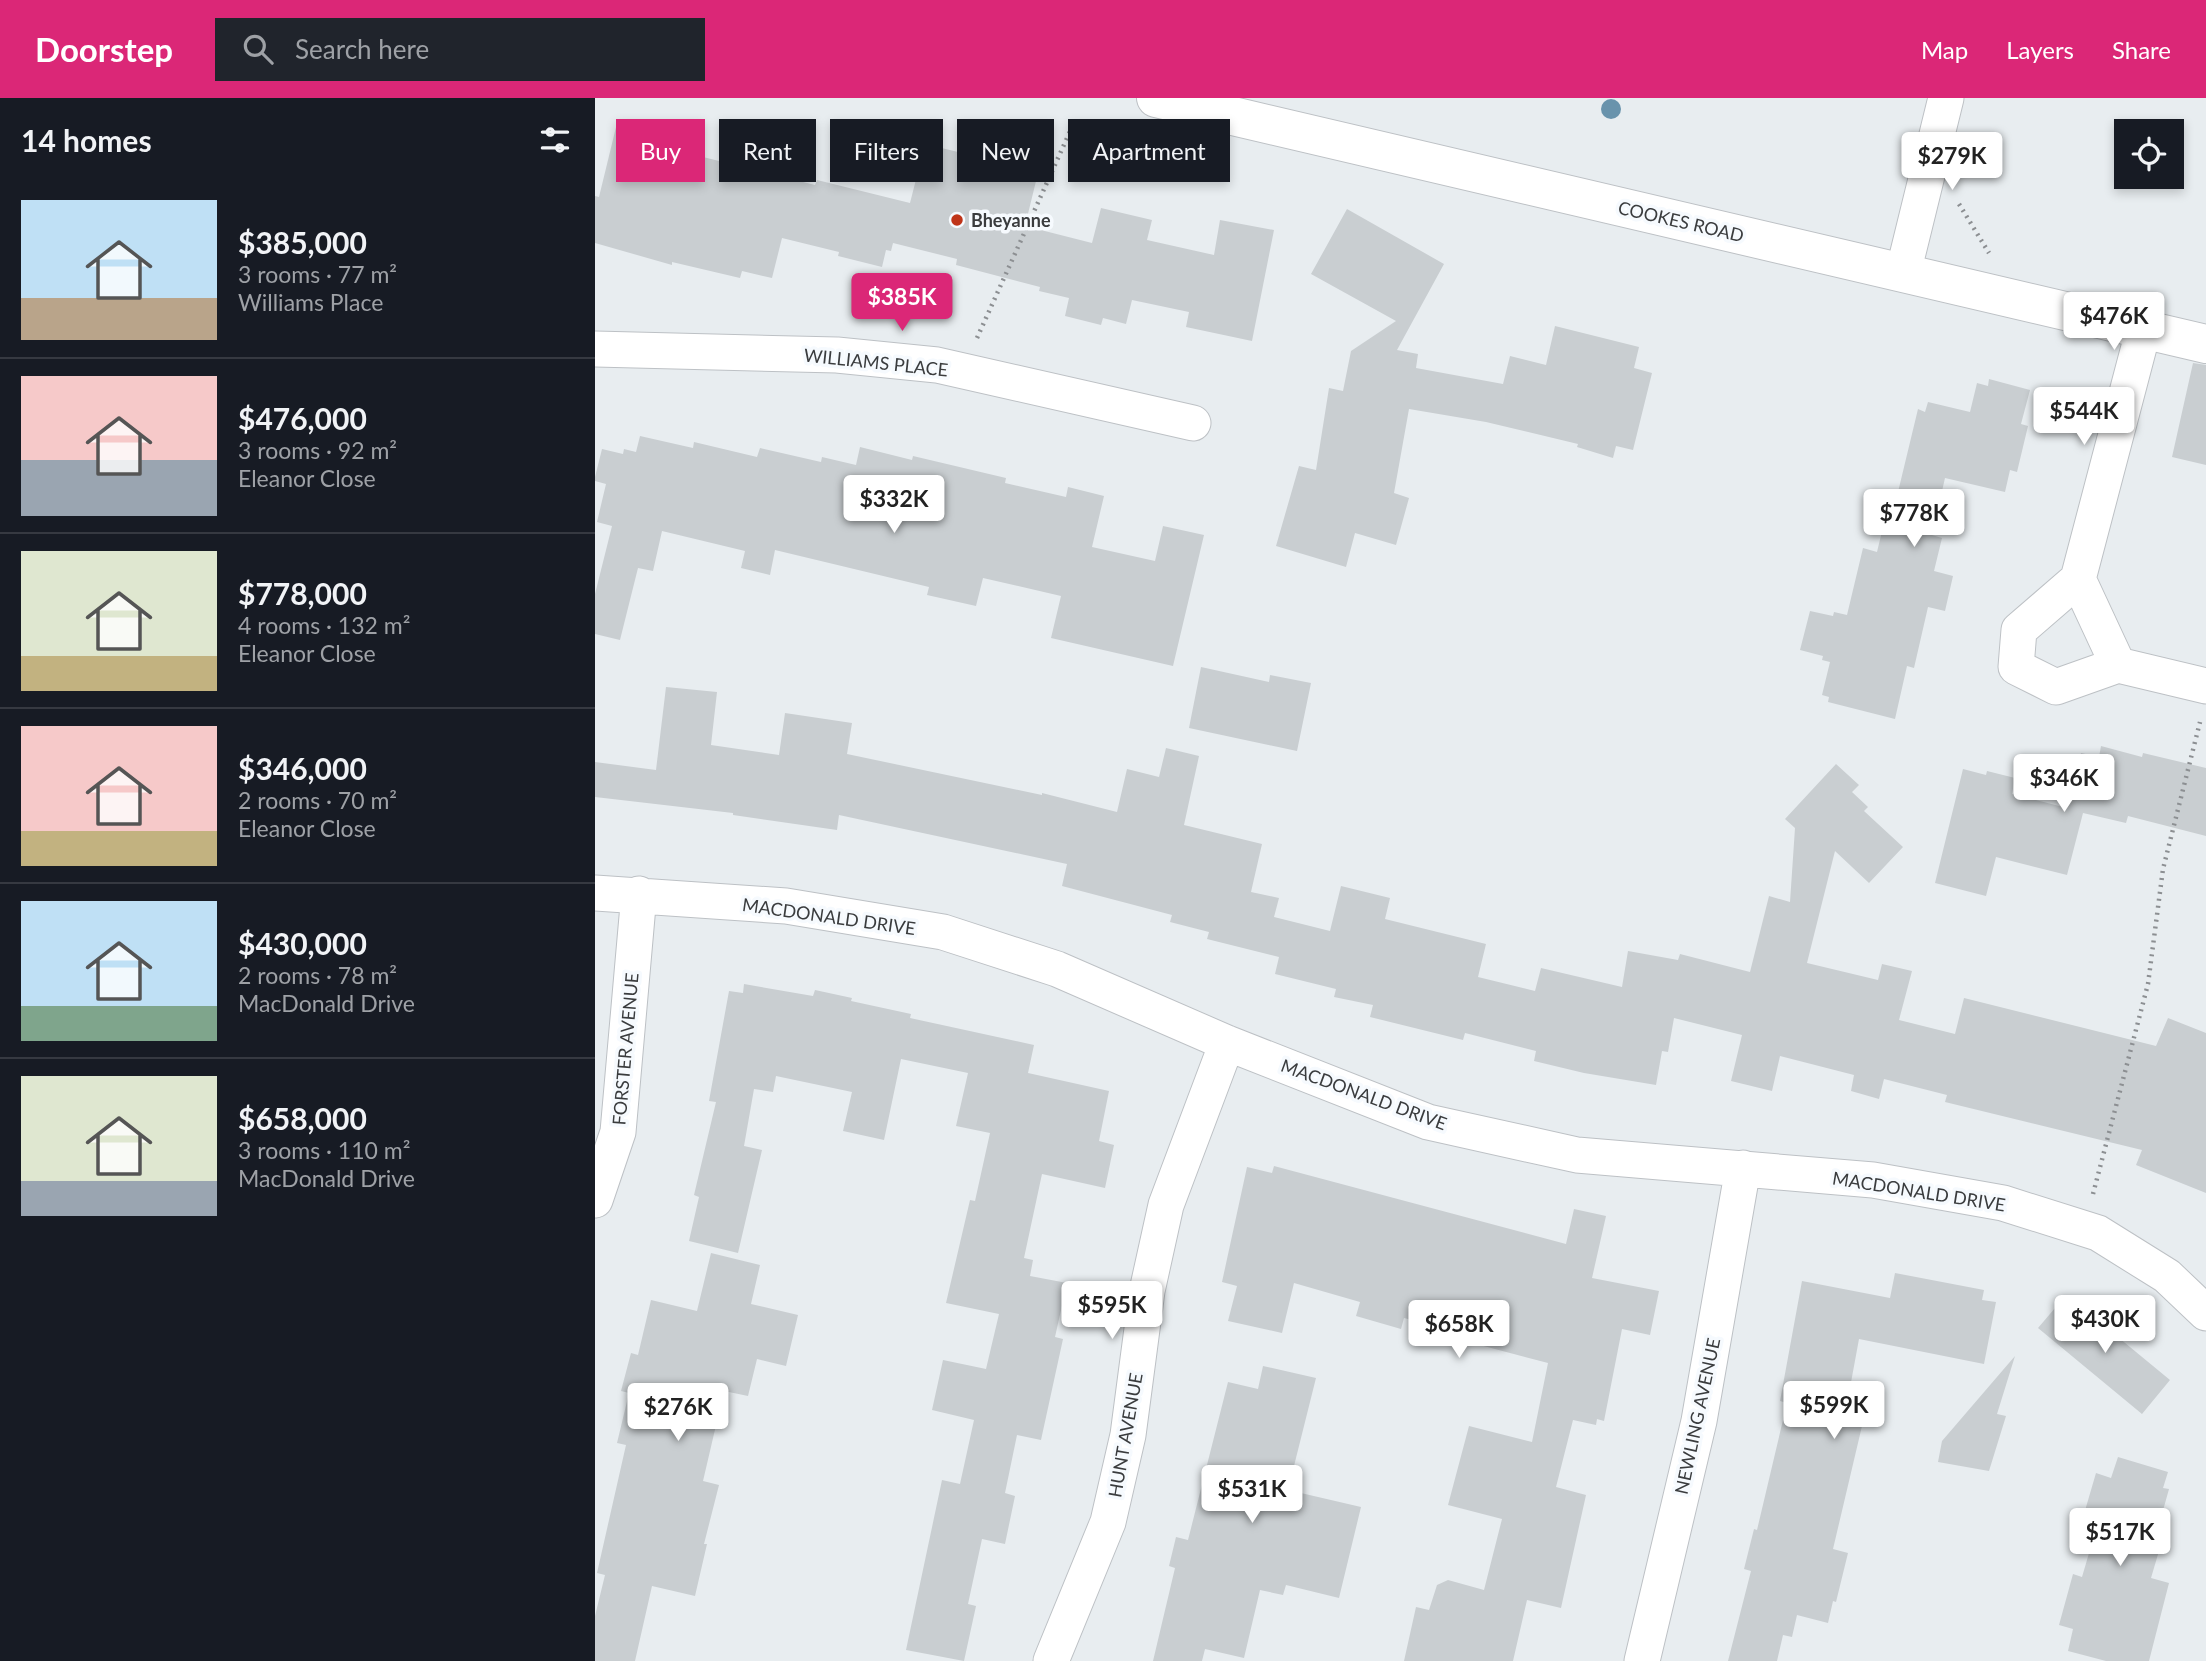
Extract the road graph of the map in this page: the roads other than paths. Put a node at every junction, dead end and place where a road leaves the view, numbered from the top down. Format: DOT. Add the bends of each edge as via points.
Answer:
graph roads {
  1 [pos="1156,98"];
  2 [pos="1947,98"];
  3 [pos="1903,272"];
  4 [pos="2144,328"];
  5 [pos="2206,344"];
  6 [pos="595,349"];
  7 [pos="1193,422"];
  8 [pos="2078,579"];
  9 [pos="2119,665"];
  10 [pos="2206,686"];
  11 [pos="595,893"];
  12 [pos="639,894"];
  13 [pos="1227,1043"];
  14 [pos="1743,1168"];
  15 [pos="595,1200"];
  16 [pos="2206,1313"];
  17 [pos="1051,1661"];
  18 [pos="1642,1661"];
  1 -- 3 [label="street, COOKES ROAD"];
  2 -- 3 [label="street"];
  3 -- 4 [label="street, COOKES ROAD"];
  4 -- 5 [label="street, COOKES ROAD"];
  4 -- 8 [label="street"];
  6 -- 7 [label="street, WILLIAMS PLACE" via="837,355 937,365"];
  8 -- 9 [label="street"];
  8 -- 9 [label="street" via="2019,630 2016,667 2056,687"];
  9 -- 10 [label="street"];
  11 -- 12 [label="street, MACDONALD DRIVE"];
  12 -- 13 [label="street, MACDONALD DRIVE" via="786,906 943,932 1057,969"];
  12 -- 15 [label="street, FORSTER AVENUE" via="618,1132"];
  13 -- 14 [label="street, MACDONALD DRIVE" via="1429,1122 1577,1155"];
  13 -- 17 [label="street, HUNT AVENUE" via="1166,1205 1147,1291 1128,1435 1108,1522"];
  14 -- 16 [label="street, MACDONALD DRIVE" via="1873,1180 2003,1203 2098,1233 2167,1276"];
  14 -- 18 [label="street, NEWLING AVENUE" via="1699,1421"];
}
